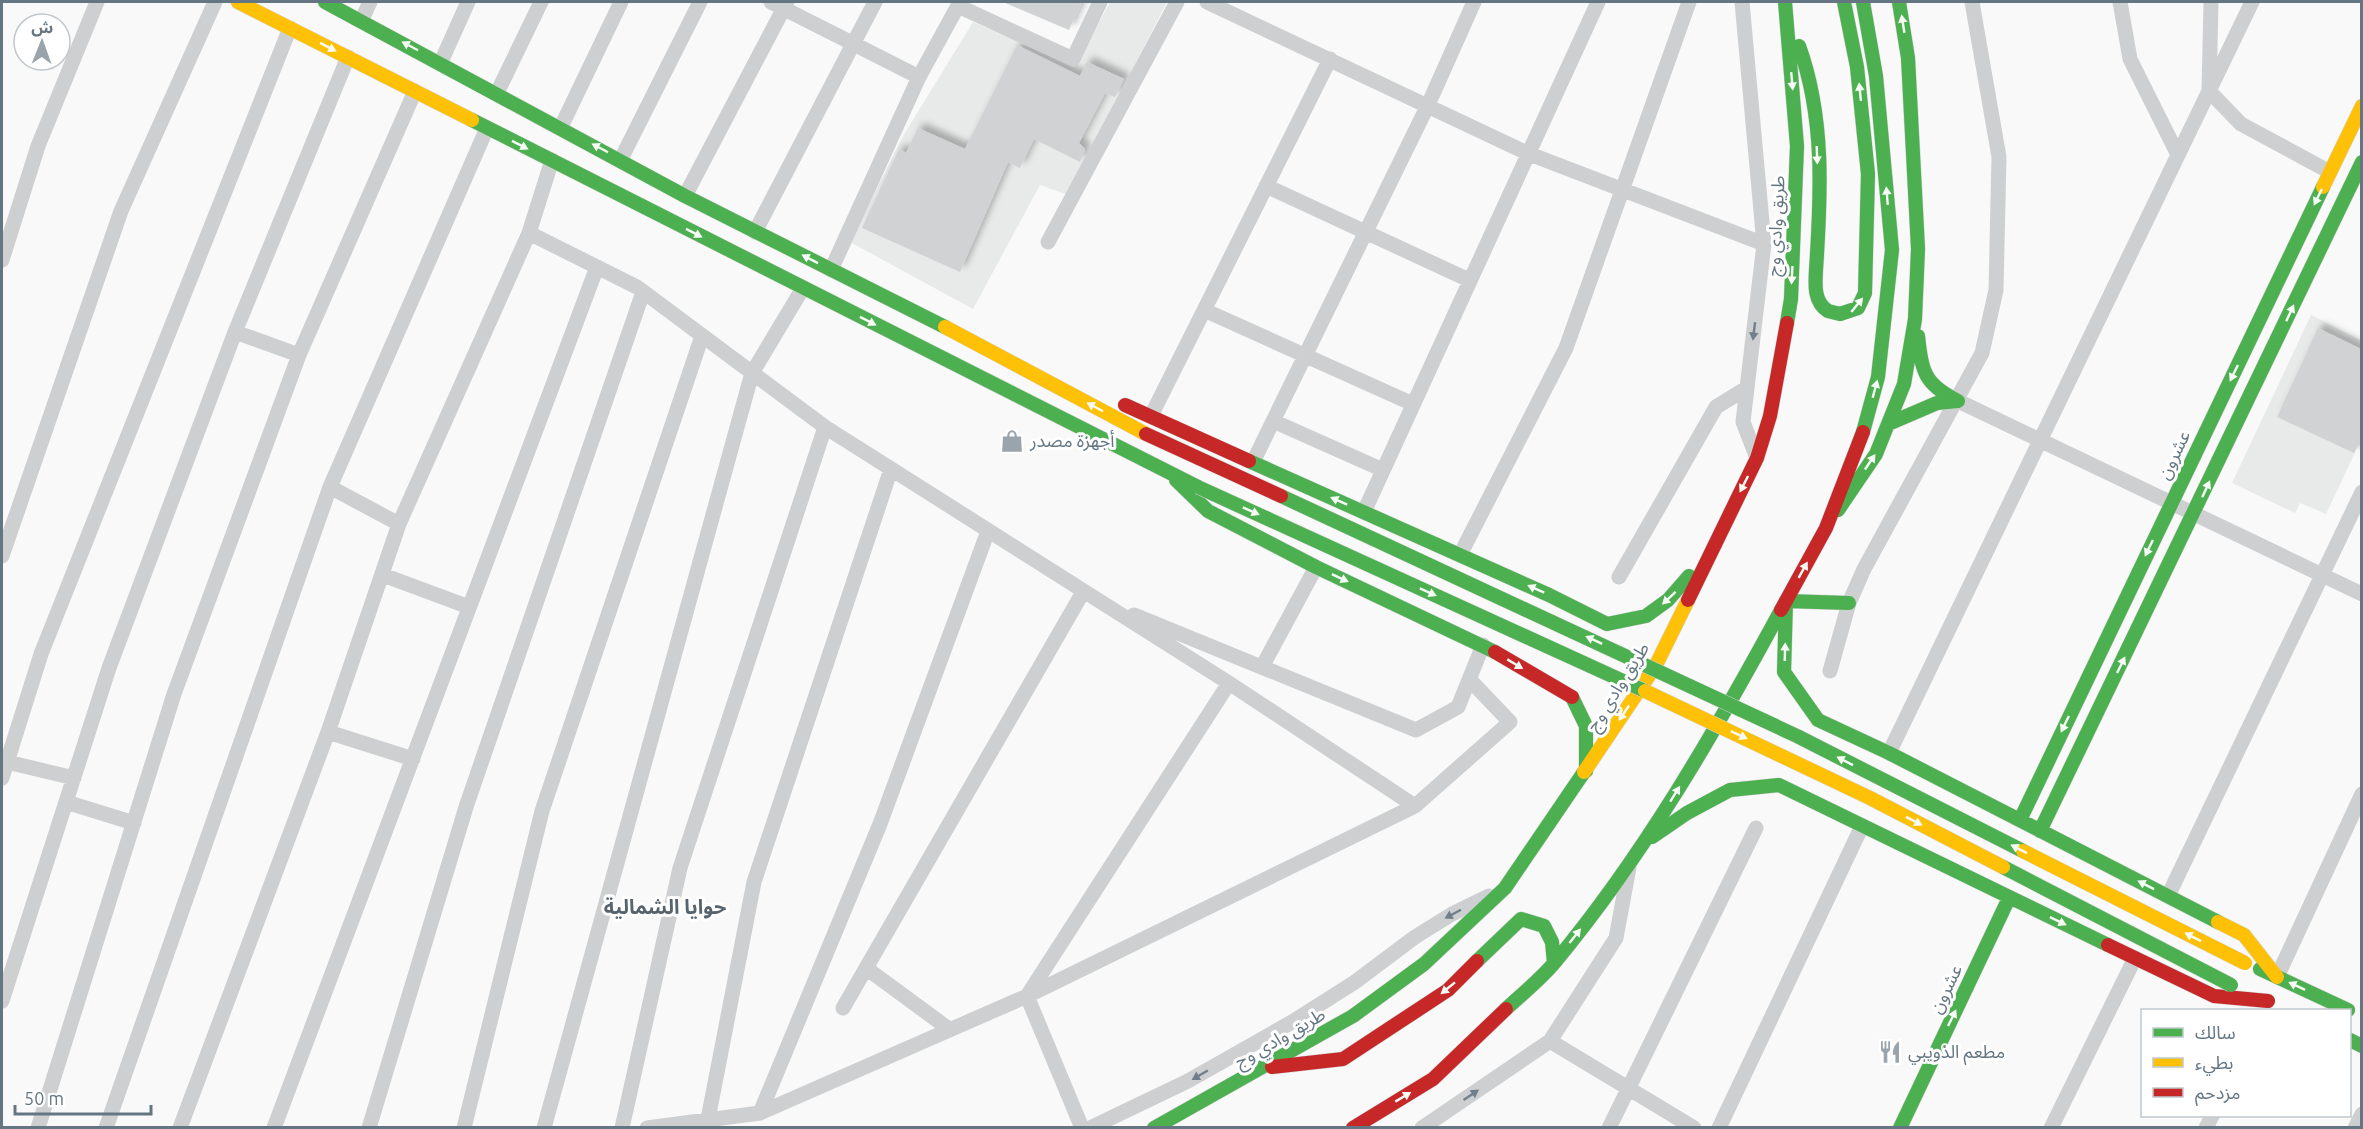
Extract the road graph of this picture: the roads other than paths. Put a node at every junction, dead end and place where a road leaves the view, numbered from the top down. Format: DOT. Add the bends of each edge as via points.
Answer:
graph roads {
  1 [pos="97,2"];
  2 [pos="215,2"];
  3 [pos="238,2"];
  4 [pos="325,2"];
  5 [pos="370,2"];
  6 [pos="468,2"];
  7 [pos="541,2"];
  8 [pos="621,2"];
  9 [pos="700,2"];
  10 [pos="876,2"];
  11 [pos="1100,2"];
  12 [pos="1177,2"];
  13 [pos="1208,2"];
  14 [pos="1474,2"];
  15 [pos="1598,2"];
  16 [pos="1689,2"];
  17 [pos="1742,2"];
  18 [pos="1785,2"];
  19 [pos="1844,2"];
  20 [pos="1863,2"];
  21 [pos="1899,2"];
  22 [pos="1972,2"];
  23 [pos="2120,2"];
  24 [pos="2211,2"];
  25 [pos="2252,2"];
  26 [pos="781,4"];
  27 [pos="959,4"];
  28 [pos="1786,17"];
  29 [pos="362,20"];
  30 [pos="290,28"];
  31 [pos="853,43"];
  32 [pos="348,57"];
  33 [pos="1330,59"];
  34 [pos="441,62"];
  35 [pos="919,76"];
  36 [pos="415,91"];
  37 [pos="2209,91"];
  38 [pos="497,93"];
  39 [pos="1428,105"];
  40 [pos="2361,106"];
  41 [pos="561,127"];
  42 [pos="487,128"];
  43 [pos="1527,153"];
  44 [pos="2178,155"];
  45 [pos="621,159"];
  46 [pos="552,160"];
  47 [pos="2360,170"];
  48 [pos="2330,172"];
  49 [pos="1266,186"];
  50 [pos="1624,190"];
  51 [pos="685,196"];
  52 [pos="755,232"];
  53 [pos="1366,232"];
  54 [pos="530,234"];
  55 [pos="1048,242"];
  56 [pos="1764,243"];
  57 [pos="2,260"];
  58 [pos="597,267"];
  59 [pos="831,270"];
  60 [pos="1469,280"];
  61 [pos="803,288"];
  62 [pos="643,292"];
  63 [pos="1204,310"];
  64 [pos="1916,319"];
  65 [pos="235,332"];
  66 [pos="702,336"];
  67 [pos="964,337"];
  68 [pos="299,355"];
  69 [pos="1305,357"];
  70 [pos="752,373"];
  71 [pos="1747,388"];
  72 [pos="1958,402"];
  73 [pos="1413,404"];
  74 [pos="1151,416"];
  75 [pos="1273,422"];
  76 [pos="1888,424"];
  77 [pos="825,427"];
  78 [pos="2040,441"];
  79 [pos="1757,458"];
  80 [pos="1253,462"];
  81 [pos="891,469"];
  82 [pos="1383,470"];
  83 [pos="1167,471"];
  84 [pos="330,487"];
  85 [pos="2361,492"];
  86 [pos="2171,503"];
  87 [pos="1364,512"];
  88 [pos="2194,514"];
  89 [pos="399,524"];
  90 [pos="1826,528"];
  91 [pos="988,531"];
  92 [pos="1460,555"];
  93 [pos="1708,555"];
  94 [pos="2,556"];
  95 [pos="1316,567"];
  96 [pos="383,575"];
  97 [pos="2322,575"];
  98 [pos="1619,577"];
  99 [pos="2361,594"];
  100 [pos="1089,596"];
  101 [pos="1786,601"];
  102 [pos="1849,603"];
  103 [pos="469,607"];
  104 [pos="1483,645"];
  105 [pos="1262,667"];
  106 [pos="1830,671"];
  107 [pos="1470,680"];
  108 [pos="1229,682"];
  109 [pos="328,732"];
  110 [pos="1889,753"];
  111 [pos="413,759"];
  112 [pos="7,762"];
  113 [pos="1586,771"];
  114 [pos="2,778"];
  115 [pos="74,778"];
  116 [pos="2361,794"];
  117 [pos="66,802"];
  118 [pos="1415,806"];
  119 [pos="2020,820"];
  120 [pos="134,824"];
  121 [pos="1863,826"];
  122 [pos="1756,828"];
  123 [pos="2040,831"];
  124 [pos="1644,843"];
  125 [pos="1630,865"];
  126 [pos="1505,888"];
  127 [pos="2168,896"];
  128 [pos="2009,898"];
  129 [pos="2135,958"];
  130 [pos="1554,963"];
  131 [pos="866,968"];
  132 [pos="2277,977"];
  133 [pos="1027,996"];
  134 [pos="2,1001"];
  135 [pos="2269,1006"];
  136 [pos="843,1008"];
  137 [pos="2345,1009"];
  138 [pos="949,1029"];
  139 [pos="1550,1041"];
  140 [pos="1263,1068"];
  141 [pos="1627,1090"];
  142 [pos="760,1113"];
  143 [pos="2361,1114"];
  144 [pos="708,1119"];
  145 [pos="38,1128"];
  146 [pos="106,1128"];
  147 [pos="180,1128"];
  148 [pos="273,1128"];
  149 [pos="369,1128"];
  150 [pos="464,1128"];
  151 [pos="544,1128"];
  152 [pos="622,1128"];
  153 [pos="647,1128"];
  154 [pos="1082,1128"];
  155 [pos="1090,1128"];
  156 [pos="1154,1128"];
  157 [pos="1353,1128"];
  158 [pos="1422,1128"];
  159 [pos="1609,1128"];
  160 [pos="1694,1128"];
  161 [pos="1719,1128"];
  162 [pos="1900,1128"];
  163 [pos="2051,1128"];
  164 [pos="2355,1128"];
  1 -- 57 [label="street" via="38,146"];
  2 -- 94 [label="street" via="121,211"];
  3 -- 30 [label="main road"];
  4 -- 29 [label="main road"];
  5 -- 29 [label="street"];
  6 -- 34 [label="street"];
  7 -- 38 [label="street"];
  8 -- 41 [label="street"];
  9 -- 45 [label="street"];
  10 -- 31 [label="street"];
  11 -- 27 [label="street" via="1074,59"];
  12 -- 55 [label="street"];
  13 -- 33 [label="street"];
  14 -- 39 [label="street"];
  15 -- 43 [label="street"];
  16 -- 50 [label="street"];
  17 -- 56 [label="street"];
  18 -- 28 [label="main road, طريق وادي وج"];
  28 -- 19 [label="main road, one-way" via="1805,59 1816,128 1820,226 1817,297 1827,310 1842,315 1858,308 1865,293 1868,174 1857,67"];
  90 -- 20 [label="main road, one-way" via="1864,428 1878,377 1892,250 1876,76"];
  64 -- 21 [label="main road, one-way" via="1916,213 1908,58"];
  22 -- 72 [label="street" via="1999,157 1996,290 1982,353"];
  23 -- 44 [label="street" via="2130,59"];
  24 -- 37 [label="street"];
  25 -- 37 [label="street"];
  26 -- 31 [label="street"];
  26 -- 51 [label="street"];
  27 -- 35 [label="street"];
  28 -- 79 [label="main road, طريق وادي وج, one-way" via="1797,146 1791,299 1770,416"];
  34 -- 29 [label="main road, one-way"];
  30 -- 32 [label="main road, one-way"];
  30 -- 112 [label="street" via="41,654"];
  31 -- 35 [label="street"];
  31 -- 52 [label="street"];
  32 -- 36 [label="main road"];
  32 -- 65 [label="street"];
  33 -- 39 [label="street"];
  33 -- 49 [label="street"];
  34 -- 38 [label="main road"];
  35 -- 59 [label="street"];
  36 -- 42 [label="main road"];
  36 -- 68 [label="street"];
  37 -- 44 [label="street"];
  37 -- 48 [label="street" via="2241,124"];
  38 -- 41 [label="main road"];
  39 -- 43 [label="street"];
  39 -- 53 [label="street"];
  40 -- 48 [label="main road, عشرون"];
  45 -- 41 [label="main road, one-way"];
  42 -- 46 [label="main road, one-way"];
  42 -- 84 [label="street"];
  43 -- 50 [label="street"];
  43 -- 60 [label="street"];
  44 -- 78 [label="street"];
  45 -- 51 [label="main road"];
  46 -- 54 [label="street"];
  46 -- 61 [label="main road, one-way"];
  88 -- 47 [label="main road, one-way"];
  48 -- 86 [label="main road, عشرون, one-way"];
  49 -- 53 [label="street"];
  49 -- 63 [label="street"];
  50 -- 56 [label="street"];
  50 -- 92 [label="street" via="1566,348"];
  51 -- 52 [label="main road"];
  59 -- 52 [label="main road, one-way"];
  53 -- 60 [label="street"];
  53 -- 69 [label="street"];
  54 -- 58 [label="street"];
  54 -- 89 [label="street"];
  56 -- 71 [label="street, one-way"];
  58 -- 62 [label="street"];
  58 -- 103 [label="street"];
  59 -- 67 [label="main road"];
  60 -- 73 [label="street"];
  61 -- 70 [label="street"];
  61 -- 83 [label="main road, one-way"];
  62 -- 66 [label="street"];
  62 -- 149 [label="street" via="466,807"];
  63 -- 69 [label="street"];
  63 -- 74 [label="street"];
  64 -- 72 [label="main road" via="1924,375 1936,392"];
  64 -- 76 [label="main road" via="1904,384"];
  65 -- 68 [label="street"];
  65 -- 115 [label="street" via="109,668"];
  66 -- 70 [label="street"];
  66 -- 150 [label="street" via="542,811"];
  67 -- 74 [label="main road"];
  132 -- 67 [label="main road, one-way, bridge" via="1797,736 1146,434"];
  68 -- 120 [label="street" via="174,694"];
  69 -- 73 [label="street"];
  69 -- 75 [label="street"];
  70 -- 77 [label="street"];
  70 -- 151 [label="street"];
  71 -- 79 [label="street" via="1743,422"];
  71 -- 98 [label="street" via="1716,407"];
  72 -- 76 [label="main road" via="1937,403"];
  72 -- 78 [label="street"];
  72 -- 102 [label="street" via="1864,569"];
  73 -- 82 [label="street"];
  74 -- 80 [label="main road"];
  75 -- 80 [label="street"];
  75 -- 82 [label="street"];
  90 -- 76 [label="main road, one-way" via="1876,454"];
  77 -- 81 [label="street"];
  77 -- 152 [label="street" via="680,868"];
  78 -- 86 [label="street"];
  78 -- 110 [label="street"];
  79 -- 93 [label="main road, طريق وادي وج, one-way"];
  87 -- 80 [label="main road, one-way"];
  81 -- 91 [label="street"];
  81 -- 144 [label="street" via="754,882"];
  82 -- 87 [label="street"];
  83 -- 95 [label="main road" via="1208,512"];
  83 -- 135 [label="main road, one-way, bridge" via="1870,798"];
  84 -- 89 [label="street"];
  84 -- 146 [label="street"];
  85 -- 97 [label="street"];
  86 -- 88 [label="street"];
  86 -- 119 [label="main road, عشرون, one-way"];
  87 -- 92 [label="main road"];
  88 -- 97 [label="street"];
  123 -- 88 [label="main road, one-way"];
  89 -- 96 [label="street"];
  101 -- 90 [label="main road, one-way"];
  91 -- 100 [label="street"];
  91 -- 142 [label="street" via="880,824"];
  93 -- 92 [label="main road, one-way" via="1668,600 1646,616 1607,624"];
  93 -- 113 [label="main road, طريق وادي وج, one-way" via="1656,665"];
  95 -- 104 [label="main road, one-way"];
  95 -- 105 [label="street"];
  96 -- 103 [label="street"];
  96 -- 109 [label="street"];
  97 -- 99 [label="street"];
  97 -- 127 [label="street"];
  100 -- 105 [label="street"];
  100 -- 108 [label="street"];
  100 -- 131 [label="street"];
  101 -- 102 [label="main road"];
  110 -- 101 [label="main road, one-way" via="1818,720 1784,672"];
  124 -- 101 [label="main road, one-way"];
  102 -- 106 [label="street"];
  103 -- 111 [label="street"];
  104 -- 107 [label="street"];
  104 -- 113 [label="main road, one-way" via="1572,697 1586,726"];
  105 -- 107 [label="street" via="1416,730 1458,707"];
  107 -- 118 [label="street" via="1510,722"];
  108 -- 118 [label="street"];
  108 -- 133 [label="street"];
  109 -- 111 [label="street"];
  109 -- 147 [label="street"];
  110 -- 119 [label="main road"];
  111 -- 148 [label="street"];
  112 -- 114 [label="street"];
  112 -- 115 [label="street"];
  113 -- 126 [label="main road, طريق وادي وج"];
  115 -- 117 [label="street"];
  116 -- 132 [label="street"];
  117 -- 120 [label="street"];
  117 -- 134 [label="street"];
  118 -- 133 [label="street"];
  119 -- 123 [label="main road"];
  120 -- 145 [label="street"];
  121 -- 124 [label="main road" via="1779,785 1730,790"];
  121 -- 128 [label="main road"];
  121 -- 161 [label="street"];
  122 -- 141 [label="street"];
  127 -- 123 [label="main road, one-way"];
  124 -- 125 [label="main road"];
  130 -- 125 [label="main road, one-way"];
  125 -- 139 [label="street" via="1616,938"];
  126 -- 140 [label="main road, طريق وادي وج" via="1424,964 1371,1003"];
  126 -- 155 [label="street, one-way" via="1415,937 1292,1022 1188,1081"];
  127 -- 132 [label="main road" via="2244,935"];
  128 -- 129 [label="main road, one-way"];
  162 -- 128 [label="main road, عشرون, one-way"];
  129 -- 135 [label="main road" via="2214,996"];
  129 -- 163 [label="street"];
  130 -- 140 [label="main road, one-way" via="1552,942 1544,926 1521,919 1448,990 1343,1059"];
  157 -- 130 [label="main road, one-way" via="1433,1079"];
  131 -- 136 [label="street"];
  131 -- 138 [label="street"];
  137 -- 132 [label="main road, one-way"];
  133 -- 138 [label="street"];
  133 -- 154 [label="street"];
  138 -- 142 [label="street"];
  139 -- 141 [label="street"];
  158 -- 139 [label="street, one-way"];
  140 -- 156 [label="main road, طريق وادي وج"];
  141 -- 159 [label="street"];
  141 -- 160 [label="street"];
  142 -- 144 [label="street"];
  143 -- 164 [label="street"];
  144 -- 153 [label="street"];
}
